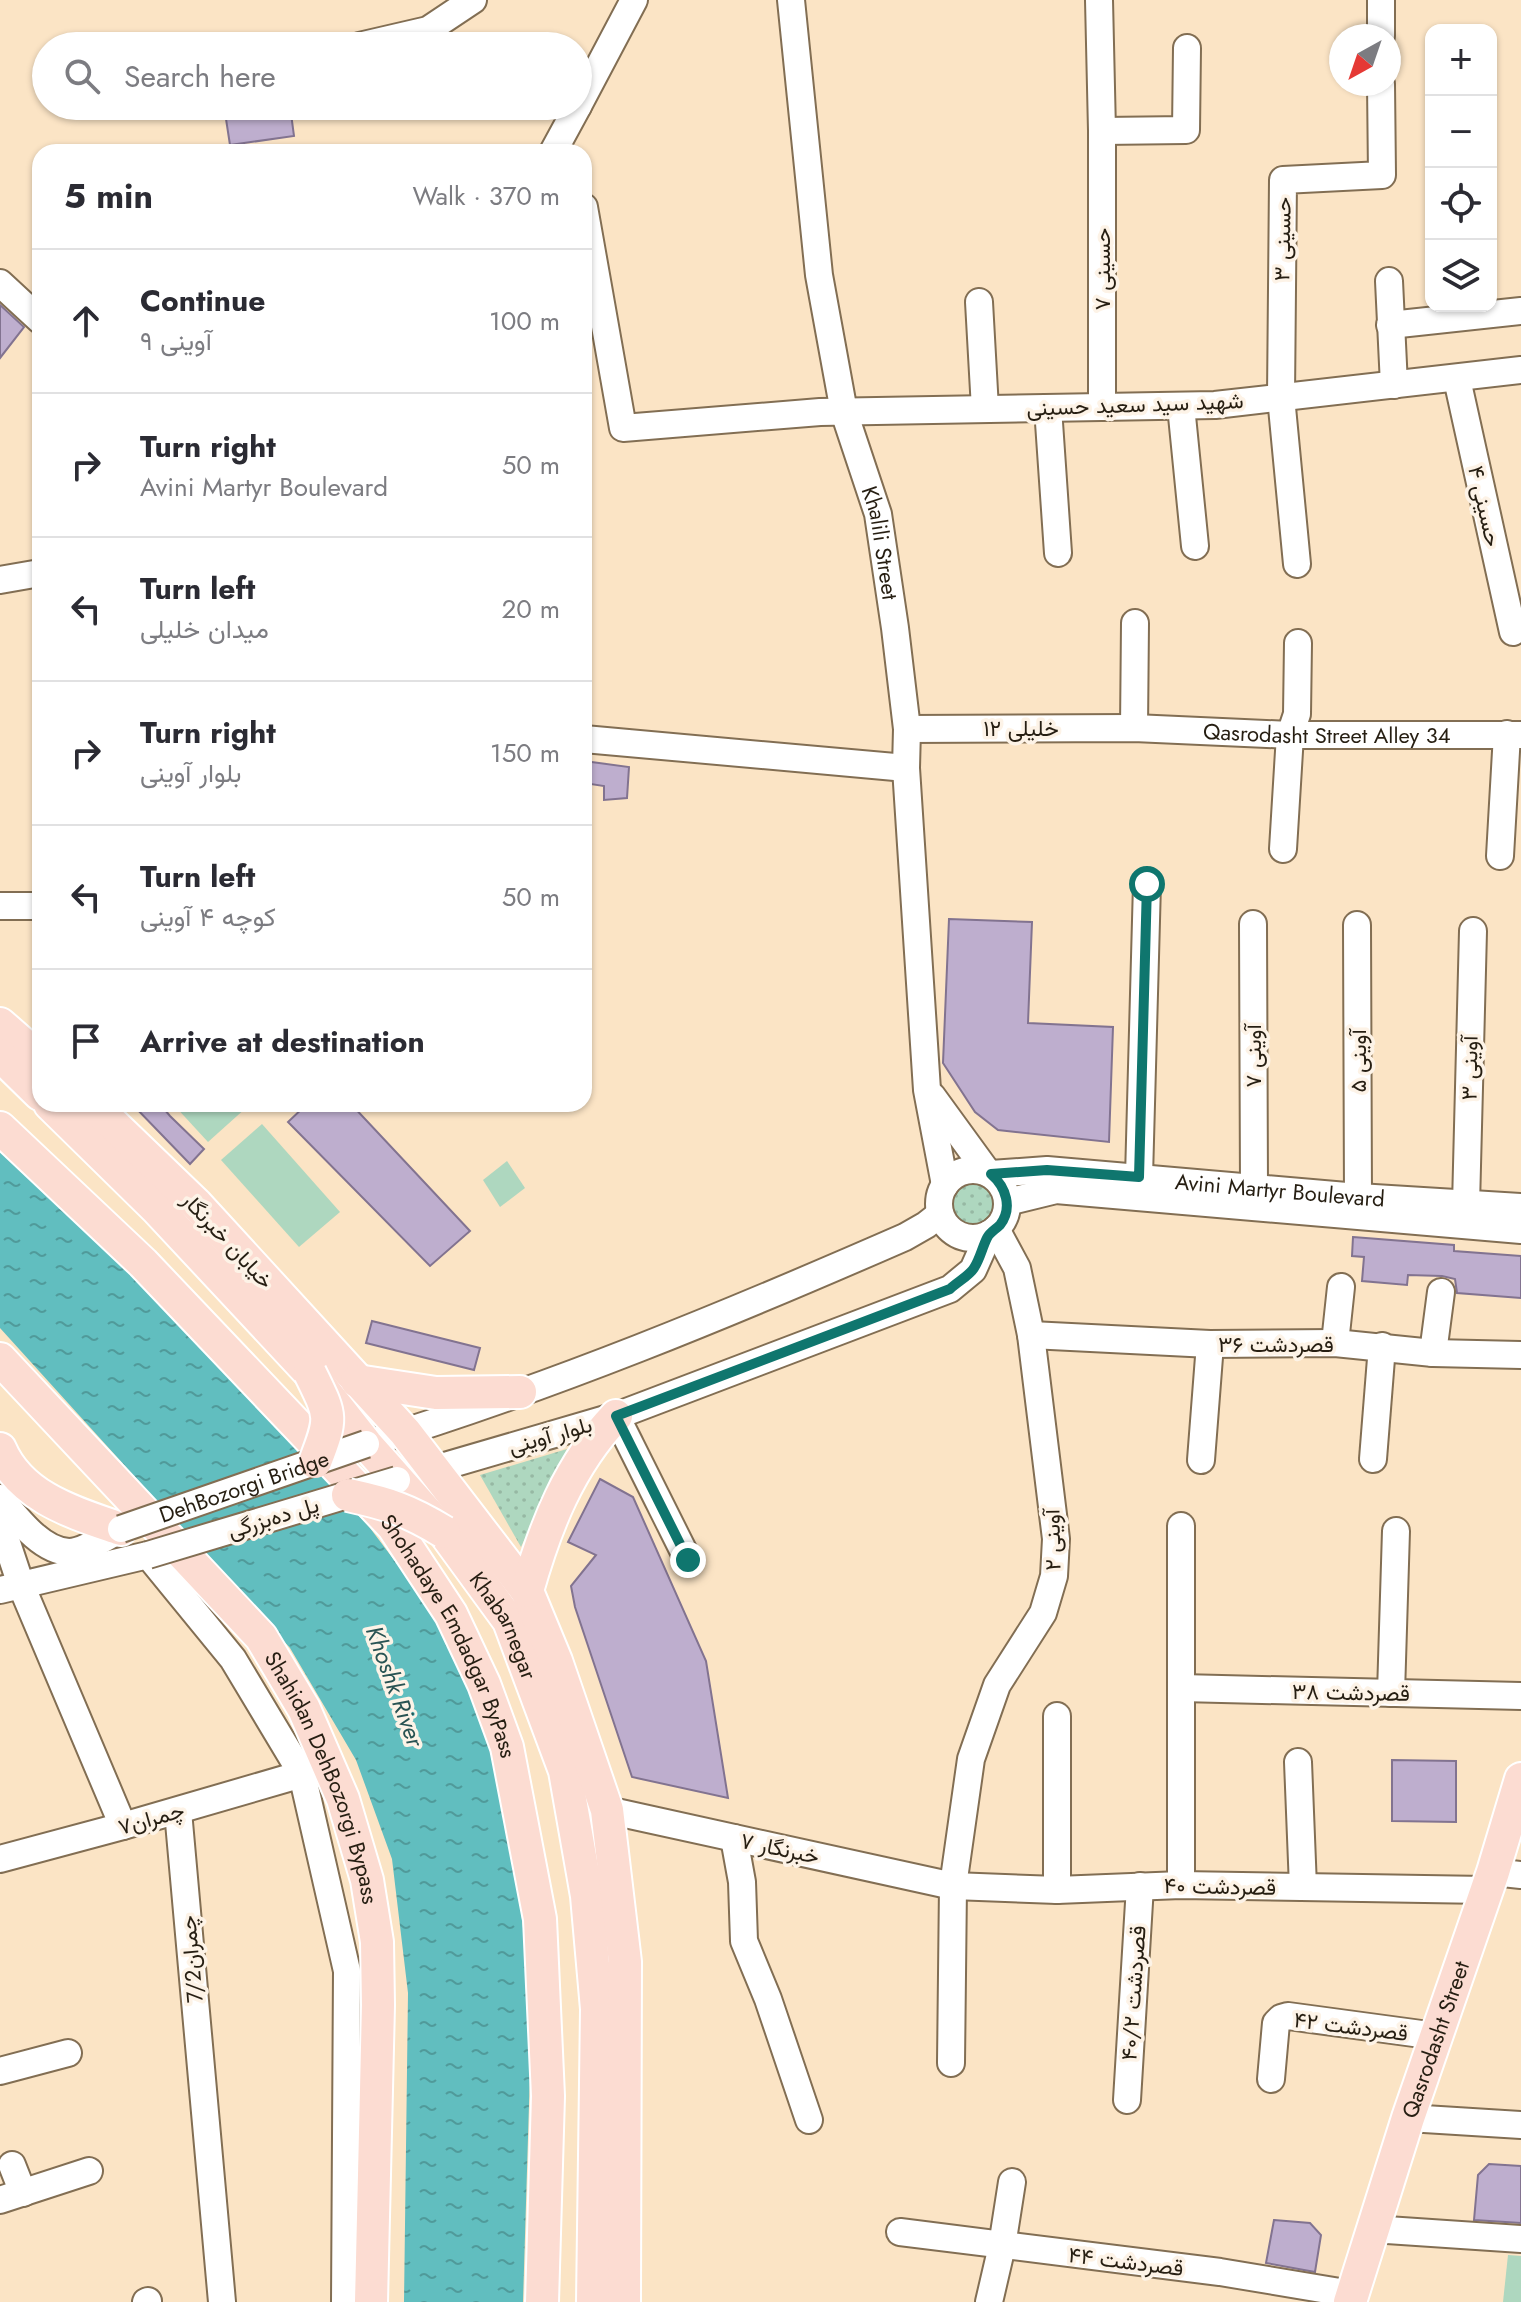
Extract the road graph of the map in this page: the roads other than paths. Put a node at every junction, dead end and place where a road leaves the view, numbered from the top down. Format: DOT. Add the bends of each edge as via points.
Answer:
graph roads {
  1 [pos="473,0"];
  2 [pos="634,0"];
  3 [pos="791,0"];
  4 [pos="1099,0"];
  5 [pos="1381,0"];
  6 [pos="1381,24"];
  7 [pos="419,32"];
  8 [pos="1187,48"];
  9 [pos="592,79"];
  10 [pos="1381,96"];
  11 [pos="570,120"];
  12 [pos="575,120"];
  13 [pos="1102,131"];
  14 [pos="557,144"];
  15 [pos="574,144"];
  16 [pos="592,252"];
  17 [pos="1389,281"];
  18 [pos="0,283"];
  19 [pos="979,302"];
  20 [pos="1521,311"];
  21 [pos="32,313"];
  22 [pos="1390,325"];
  23 [pos="1521,370"];
  24 [pos="1457,379"];
  25 [pos="1394,385"];
  26 [pos="1281,397"];
  27 [pos="1181,406"];
  28 [pos="1102,407"];
  29 [pos="1048,408"];
  30 [pos="985,409"];
  31 [pos="844,412"];
  32 [pos="1195,546"];
  33 [pos="1058,553"];
  34 [pos="1297,564"];
  35 [pos="32,574"];
  36 [pos="0,580"];
  37 [pos="1135,623"];
  38 [pos="1513,632"];
  39 [pos="1298,643"];
  40 [pos="1134,728"];
  41 [pos="907,729"];
  42 [pos="1290,735"];
  43 [pos="1514,735"];
  44 [pos="592,740"];
  45 [pos="906,768"];
  46 [pos="1283,849"];
  47 [pos="1500,856"];
  48 [pos="1147,884"];
  49 [pos="0,906"];
  50 [pos="32,906"];
  51 [pos="1253,924"];
  52 [pos="1357,925"];
  53 [pos="1473,931"];
  54 [pos="0,1024"];
  55 [pos="32,1052"];
  56 [pos="0,1055"];
  57 [pos="0,1074"];
  58 [pos="32,1086"];
  59 [pos="927,1090"];
  60 [pos="32,1097"];
  61 [pos="73,1112"];
  62 [pos="73,1112"];
  63 [pos="0,1128"];
  64 [pos="990,1174"];
  65 [pos="1139,1177"];
  66 [pos="945,1185"];
  67 [pos="1254,1187"];
  68 [pos="1358,1197"];
  69 [pos="1007,1202"];
  70 [pos="1466,1205"];
  71 [pos="1521,1207"];
  72 [pos="940,1214"];
  73 [pos="1521,1230"];
  74 [pos="992,1231"];
  75 [pos="1017,1268"];
  76 [pos="973,1270"];
  77 [pos="1341,1287"];
  78 [pos="1441,1292"];
  79 [pos="1031,1335"];
  80 [pos="1335,1343"];
  81 [pos="1210,1344"];
  82 [pos="1382,1346"];
  83 [pos="1433,1353"];
  84 [pos="1521,1355"];
  85 [pos="0,1359"];
  86 [pos="310,1373"];
  87 [pos="357,1381"];
  88 [pos="520,1392"];
  89 [pos="616,1416"];
  90 [pos="405,1432"];
  91 [pos="366,1444"];
  92 [pos="0,1449"];
  93 [pos="1373,1459"];
  94 [pos="1201,1460"];
  95 [pos="315,1462"];
  96 [pos="435,1469"];
  97 [pos="397,1480"];
  98 [pos="348,1495"];
  99 [pos="0,1498"];
  100 [pos="0,1522"];
  101 [pos="1181,1526"];
  102 [pos="121,1529"];
  103 [pos="1396,1531"];
  104 [pos="444,1532"];
  105 [pos="148,1555"];
  106 [pos="688,1560"];
  107 [pos="10,1587"];
  108 [pos="527,1591"];
  109 [pos="1181,1688"];
  110 [pos="1391,1693"];
  111 [pos="1521,1696"];
  112 [pos="1057,1716"];
  113 [pos="1298,1762"];
  114 [pos="302,1774"];
  115 [pos="1521,1779"];
  116 [pos="607,1810"];
  117 [pos="178,1811"];
  118 [pos="123,1826"];
  119 [pos="734,1838"];
  120 [pos="0,1859"];
  121 [pos="1500,1879"];
  122 [pos="1181,1885"];
  123 [pos="953,1886"];
  124 [pos="1140,1886"];
  125 [pos="1303,1887"];
  126 [pos="1057,1890"];
  127 [pos="1436,2036"];
  128 [pos="68,2053"];
  129 [pos="951,2063"];
  130 [pos="0,2071"];
  131 [pos="1271,2079"];
  132 [pos="1127,2100"];
  133 [pos="1408,2118"];
  134 [pos="809,2120"];
  135 [pos="1521,2125"];
  136 [pos="12,2165"];
  137 [pos="89,2171"];
  138 [pos="1012,2182"];
  139 [pos="11,2196"];
  140 [pos="1372,2229"];
  141 [pos="900,2232"];
  142 [pos="1521,2239"];
  143 [pos="1002,2246"];
  144 [pos="1351,2298"];
  145 [pos="222,2302"];
  146 [pos="345,2302"];
  147 [pos="371,2302"];
  148 [pos="542,2302"];
  149 [pos="593,2302"];
  150 [pos="624,2302"];
  151 [pos="989,2302"];
  1 -- 7 [label="street"];
  2 -- 9 [label="street"];
  3 -- 31 [label="street, Khalili Street" via="819,275"];
  4 -- 13 [label="street, ۷ حسینی"];
  5 -- 6 [label="street"];
  8 -- 13 [label="street" via="1186,130"];
  10 -- 26 [label="street, ۳ حسینی" via="1382,175 1283,180"];
  11 -- 14 [label="street"];
  12 -- 15 [label="street"];
  13 -- 28 [label="street, ۷ حسینی"];
  16 -- 31 [label="street, شهید سید سعید حسینی" via="623,428"];
  17 -- 22 [label="street"];
  18 -- 21 [label="street"];
  19 -- 30 [label="street"];
  20 -- 22 [label="street"];
  22 -- 25 [label="street"];
  23 -- 24 [label="street, شهید سید سعید حسینی"];
  24 -- 25 [label="street, شهید سید سعید حسینی"];
  24 -- 38 [label="street, ۴ حسینی"];
  25 -- 26 [label="street, شهید سید سعید حسینی"];
  26 -- 27 [label="street, شهید سید سعید حسینی"];
  26 -- 34 [label="street"];
  27 -- 28 [label="street, شهید سید سعید حسینی"];
  27 -- 32 [label="street"];
  28 -- 29 [label="street, شهید سید سعید حسینی"];
  29 -- 30 [label="street, شهید سید سعید حسینی"];
  29 -- 33 [label="street"];
  30 -- 31 [label="street, شهید سید سعید حسینی"];
  31 -- 41 [label="street, Khalili Street" via="878,514"];
  35 -- 36 [label="street"];
  37 -- 40 [label="street"];
  39 -- 42 [label="street" via="1297,714"];
  40 -- 41 [label="street, ۱۲ خلیلی"];
  40 -- 42 [label="street, Qasrodasht Street Alley 34"];
  41 -- 45 [label="street, Khalili Street"];
  42 -- 43 [label="street, Qasrodasht Street Alley 34"];
  42 -- 46 [label="street"];
  43 -- 47 [label="street"];
  44 -- 45 [label="street"];
  45 -- 59 [label="street, Khalili Street"];
  48 -- 65 [label="street"];
  49 -- 50 [label="street"];
  51 -- 67 [label="street, ۷ آوینی"];
  52 -- 68 [label="street, ۵ آوینی"];
  53 -- 70 [label="street, ۳ آوینی"];
  54 -- 55 [label="main road"];
  56 -- 58 [label="main road"];
  57 -- 60 [label="main road"];
  59 -- 64 [label="street"];
  59 -- 66 [label="street, Khalili Street"];
  61 -- 86 [label="main road, Khabarnegar"];
  62 -- 87 [label="main road, خیابان خبرنگار" via="196,1204"];
  63 -- 148 [label="main road, Shohadaye Emdadgar ByPass" via="143,1263 393,1526 451,1614 484,1684 507,1747 540,1919 548,2096"];
  64 -- 65 [label="street, Avini Martyr Boulevard" via="1047,1170"];
  64 -- 66 [label="street" via="964,1171"];
  64 -- 69 [label="street" via="1002,1186"];
  65 -- 67 [label="street, Avini Martyr Boulevard"];
  66 -- 72 [label="street"];
  67 -- 68 [label="street, Avini Martyr Boulevard"];
  68 -- 70 [label="street, Avini Martyr Boulevard"];
  69 -- 73 [label="street, Avini Martyr Boulevard" via="1056,1190"];
  69 -- 74 [label="street" via="1005,1217"];
  70 -- 71 [label="street, Avini Martyr Boulevard"];
  72 -- 74 [label="street" via="949,1228 964,1236"];
  72 -- 88 [label="street" via="905,1237 758,1301"];
  74 -- 75 [label="street, ۲ آوینی"];
  74 -- 76 [label="street"];
  75 -- 76 [label="street" via="991,1262"];
  75 -- 79 [label="street, ۲ آوینی"];
  76 -- 89 [label="street, بلوار آوینی" via="950,1289"];
  77 -- 80 [label="street"];
  78 -- 83 [label="street"];
  79 -- 81 [label="street, ۳۶ قصردشت"];
  79 -- 123 [label="street, ۲ آوینی" via="1056,1539 1054,1576 1043,1613 997,1685 971,1759"];
  80 -- 81 [label="street, ۳۶ قصردشت"];
  80 -- 82 [label="street, ۳۶ قصردشت"];
  81 -- 94 [label="street"];
  82 -- 83 [label="street, ۳۶ قصردشت"];
  82 -- 93 [label="street"];
  83 -- 84 [label="street, ۳۶ قصردشت"];
  85 -- 147 [label="main road, Shahidan DehBozorgi Bypass" via="261,1637 304,1709 343,1799 367,1880 377,1942"];
  86 -- 91 [label="main road, Khabarnegar"];
  86 -- 95 [label="main road, bridge" via="327,1408 328,1428"];
  87 -- 88 [label="main road" via="436,1393"];
  87 -- 90 [label="main road, Khabarnegar"];
  88 -- 90 [label="street"];
  89 -- 96 [label="street, بلوار آوینی"];
  89 -- 106 [label="street"];
  89 -- 108 [label="main road" via="596,1436 566,1484"];
  90 -- 91 [label="street"];
  90 -- 96 [label="main road, Khabarnegar"];
  91 -- 95 [label="street, DehBozorgi Bridge, bridge"];
  91 -- 97 [label="main road, Khabarnegar"];
  92 -- 102 [label="main road" via="6,1463 35,1492"];
  95 -- 102 [label="street, DehBozorgi Bridge, bridge"];
  96 -- 97 [label="street, بلوار آوینی"];
  96 -- 108 [label="main road, Khabarnegar"];
  97 -- 98 [label="street, پل ده‌بزرگی, bridge"];
  97 -- 104 [label="main road, Khabarnegar"];
  98 -- 104 [label="main road, bridge" via="394,1505"];
  98 -- 105 [label="street, پل ده‌بزرگی, bridge"];
  99 -- 102 [label="street, DehBozorgi Bridge" via="53,1548 71,1552"];
  100 -- 107 [label="street"];
  101 -- 109 [label="street"];
  103 -- 110 [label="street"];
  104 -- 149 [label="main road, Khabarnegar" via="509,1621 565,1771 587,1896 597,2009"];
  105 -- 107 [label="street, پل ده‌بزرگی"];
  105 -- 114 [label="street" via="233,1659"];
  107 -- 118 [label="street" via="72,1706"];
  108 -- 116 [label="main road, Khabarnegar"];
  109 -- 110 [label="street, ۳۸ قصردشت"];
  109 -- 122 [label="street"];
  110 -- 111 [label="street, ۳۸ قصردشت"];
  112 -- 126 [label="street"];
  113 -- 125 [label="street"];
  114 -- 117 [label="street, چمران۷"];
  114 -- 146 [label="street" via="347,1971"];
  115 -- 121 [label="main road, Qasrodasht Street"];
  116 -- 119 [label="street, ۷ خبرنگار"];
  116 -- 150 [label="main road, Khabarnegar" via="625,1962"];
  117 -- 118 [label="street, چمران۷"];
  117 -- 145 [label="street, 7/2چمران"];
  118 -- 120 [label="street, چمران۷"];
  119 -- 123 [label="street, ۷ خبرنگار"];
  119 -- 134 [label="street" via="744,1941"];
  121 -- 125 [label="street, ۴۰ قصردشت"];
  121 -- 127 [label="main road, Qasrodasht Street"];
  122 -- 124 [label="street, ۴۰ قصردشت"];
  122 -- 125 [label="street, ۴۰ قصردشت"];
  123 -- 126 [label="street, ۴۰ قصردشت"];
  123 -- 129 [label="street, ۲ آوینی"];
  124 -- 126 [label="street, ۴۰ قصردشت"];
  124 -- 132 [label="street, ۴۰/۲ قصردشت"];
  127 -- 131 [label="street, ۴۲ قصردشت" via="1288,2016 1276,2023"];
  127 -- 133 [label="main road, Qasrodasht Street"];
  128 -- 130 [label="street"];
  133 -- 135 [label="street"];
  133 -- 140 [label="main road, Qasrodasht Street"];
  136 -- 139 [label="street"];
  137 -- 139 [label="street"];
  138 -- 143 [label="street"];
  140 -- 142 [label="street"];
  140 -- 144 [label="main road, Qasrodasht Street"];
  141 -- 143 [label="street, ۴۴ قصردشت"];
  143 -- 144 [label="street, ۴۴ قصردشت" via="1220,2272"];
  143 -- 151 [label="street"];
}
